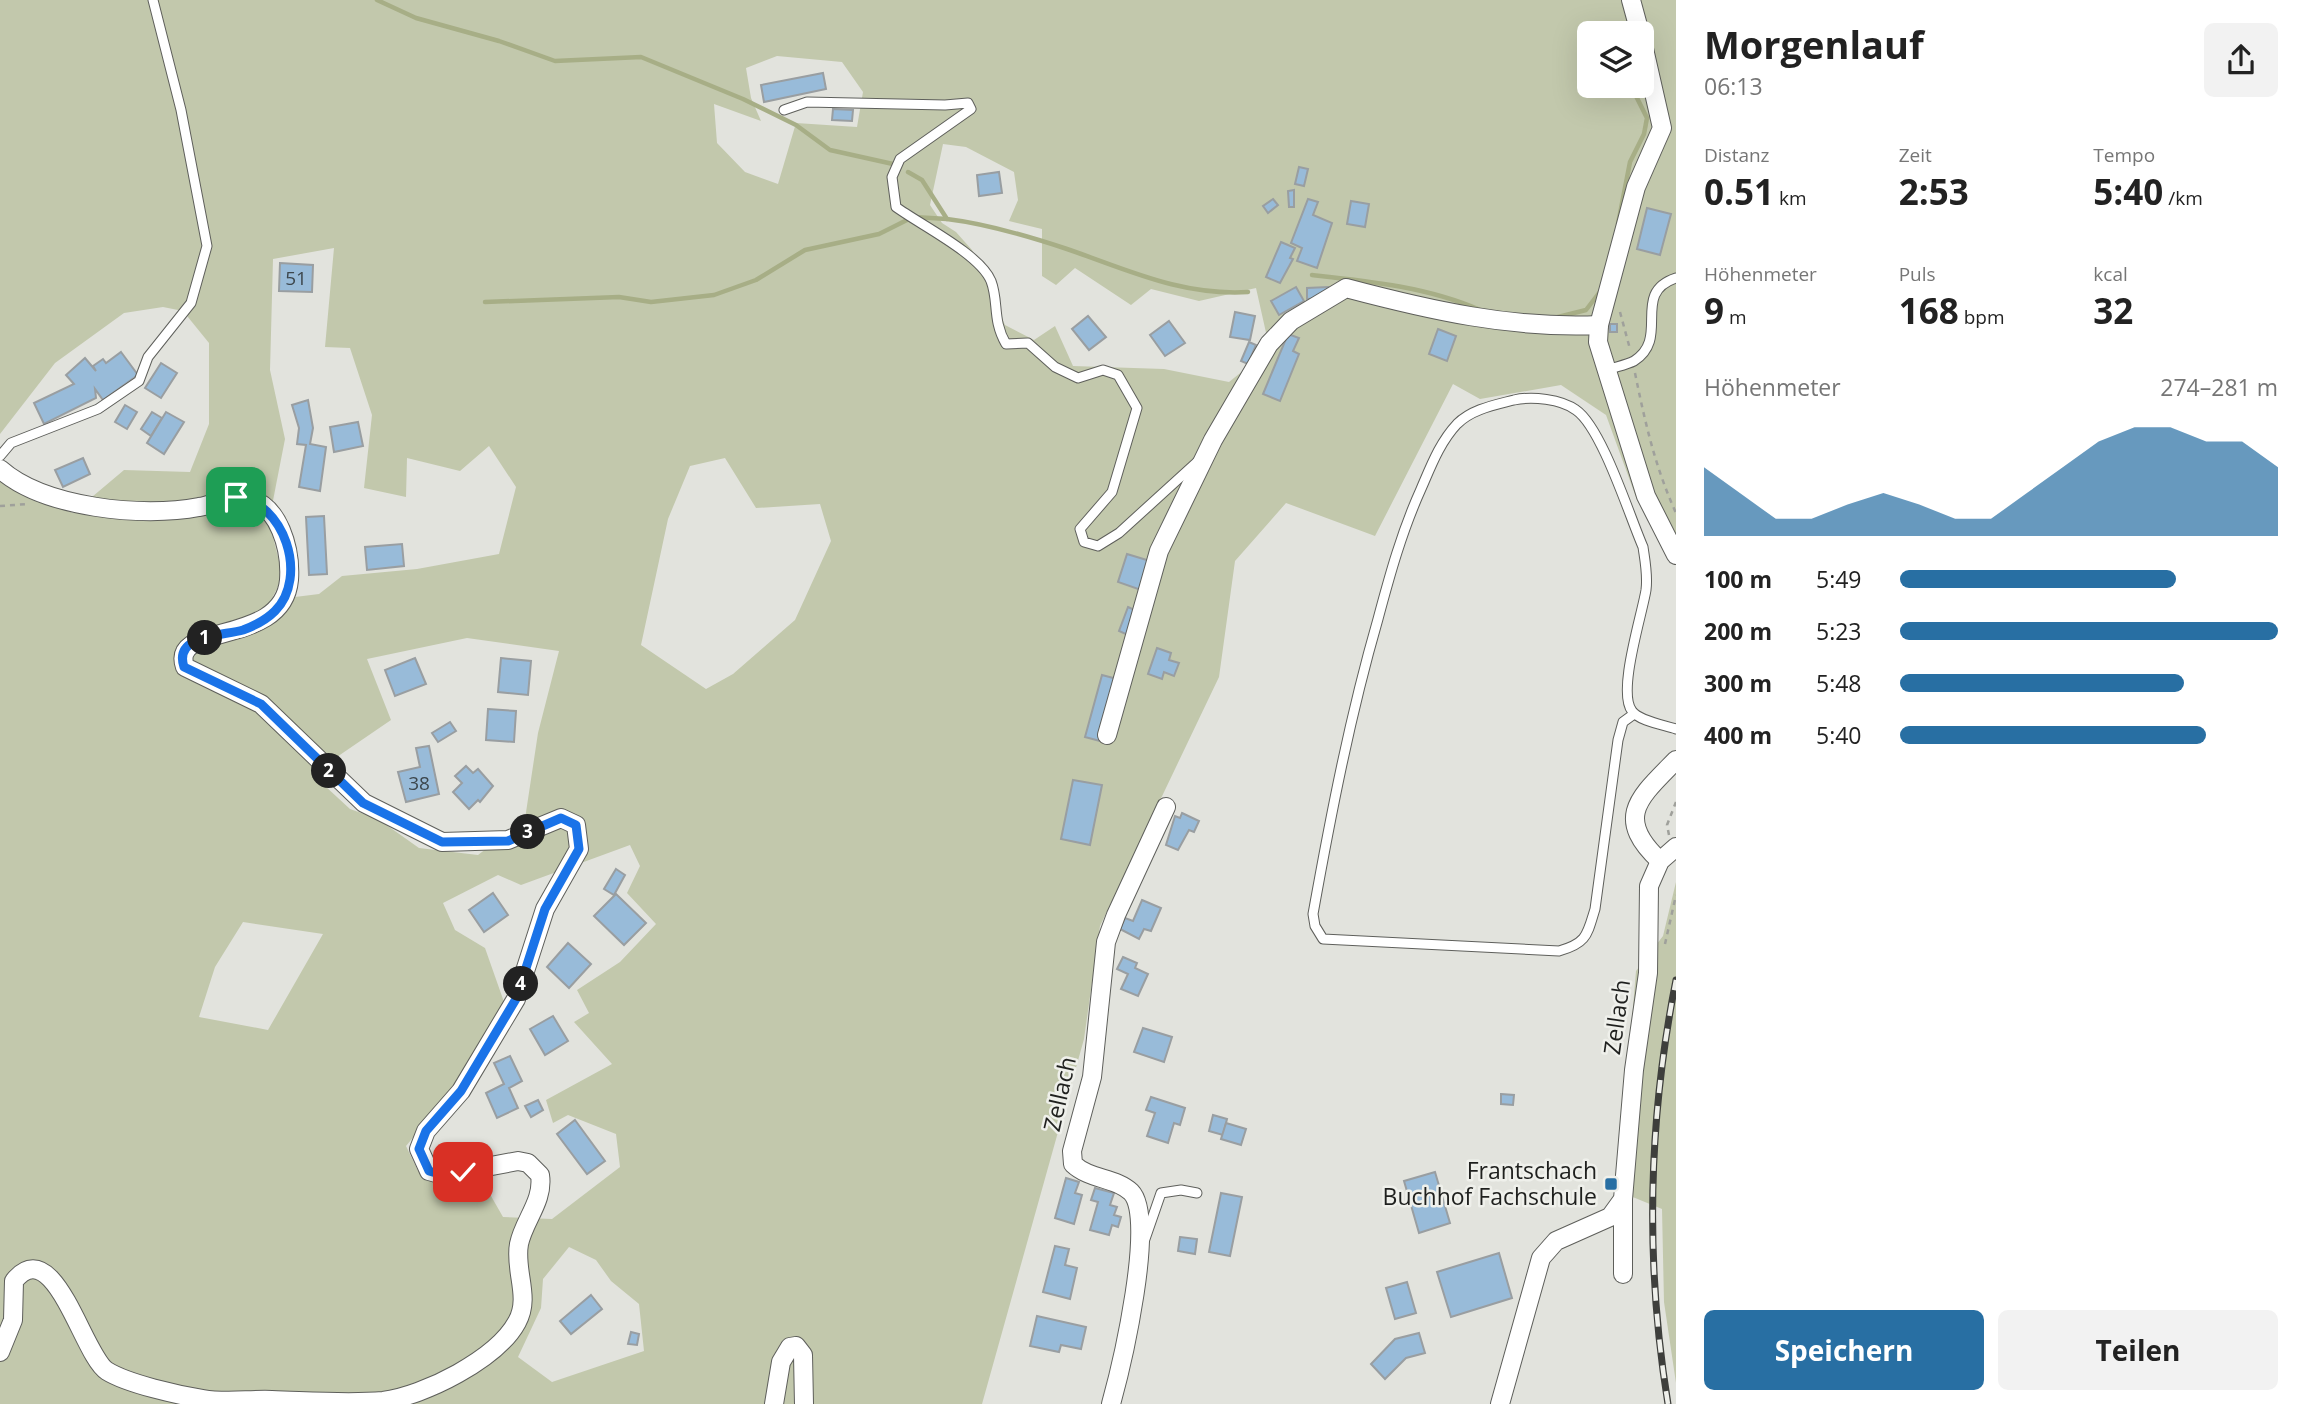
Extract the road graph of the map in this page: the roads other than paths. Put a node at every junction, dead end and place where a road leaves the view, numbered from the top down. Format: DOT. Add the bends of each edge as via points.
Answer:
graph roads {
  1 [pos="153,0"];
  2 [pos="1631,0"];
  3 [pos="1637,21"];
  4 [pos="1654,93"];
  5 [pos="784,110"];
  6 [pos="1676,278"];
  7 [pos="1599,325"];
  8 [pos="1607,370"];
  9 [pos="1206,454"];
  10 [pos="0,456"];
  11 [pos="0,469"];
  12 [pos="1676,555"];
  13 [pos="1634,714"];
  14 [pos="1676,729"];
  15 [pos="1107,735"];
  16 [pos="1676,760"];
  17 [pos="1166,807"];
  18 [pos="1674,844"];
  19 [pos="1660,861"];
  20 [pos="1197,1193"];
  21 [pos="1623,1199"];
  22 [pos="1141,1253"];
  23 [pos="1623,1274"];
  24 [pos="0,1352"];
  25 [pos="774,1404"];
  26 [pos="804,1404"];
  27 [pos="1111,1404"];
  28 [pos="1500,1404"];
  1 -- 10 [label="lane" via="181,110 207,246 191,303 148,357 139,381 98,409 11,443"];
  2 -- 3 [label="street"];
  4 -- 7 [label="street" via="1662,128 1636,187"];
  5 -- 9 [label="lane" via="807,102 968,103 971,109 900,159 892,177 896,207 980,266 991,281 996,328 1006,344 1028,343 1055,367 1079,378 1102,370 1118,375 1132,396 1137,408 1125,454 1112,492 1080,529 1084,542 1098,546 1119,533"];
  6 -- 8 [label="lane" via="1665,281 1652,299 1652,333 1644,352 1633,362"];
  7 -- 8 [label="street" via="1598,342"];
  7 -- 9 [label="street" via="1556,327 1452,314 1346,288 1291,321 1269,344"];
  8 -- 12 [label="street" via="1646,496"];
  9 -- 15 [label="street" via="1159,551"];
  11 -- 24 [label="street" via="64,503 114,510 197,508 236,497 269,510 285,541 290,564 288,595 264,620 242,630 194,640 185,649 184,667 261,704 363,803 442,842 508,841 561,818 576,825 579,849 545,909 516,999 461,1091 426,1131 419,1149 429,1171 443,1175 518,1161 528,1163 540,1175 539,1197 519,1244 524,1301 517,1323 495,1348 452,1376 387,1401 205,1400 106,1370 91,1354 57,1283 43,1272 25,1270 14,1281 13,1320"];
  13 -- 13 [label="lane" via="1627,688 1646,565 1643,547 1595,433 1576,410 1558,402 1521,398 1487,406 1458,423 1440,447 1404,527 1337,777 1313,914 1323,939 1559,951 1577,946 1587,935 1595,909 1618,740 1623,722"];
  13 -- 14 [label="lane"];
  16 -- 19 [label="street" via="1640,797 1634,811 1639,839"];
  17 -- 22 [label="street, Zellach" via="1107,942 1092,1077 1072,1151 1073,1164 1082,1173 1133,1194"];
  18 -- 19 [label="street"];
  19 -- 21 [label="street, Zellach" via="1649,886 1648,973"];
  20 -- 22 [label="lane" via="1161,1193"];
  21 -- 23 [label="street, Zellach"];
  21 -- 28 [label="street" via="1610,1217 1556,1241 1541,1258"];
  22 -- 27 [label="street, Zellach"];
  25 -- 26 [label="street" via="781,1362 790,1347 796,1346 803,1355"];
}
